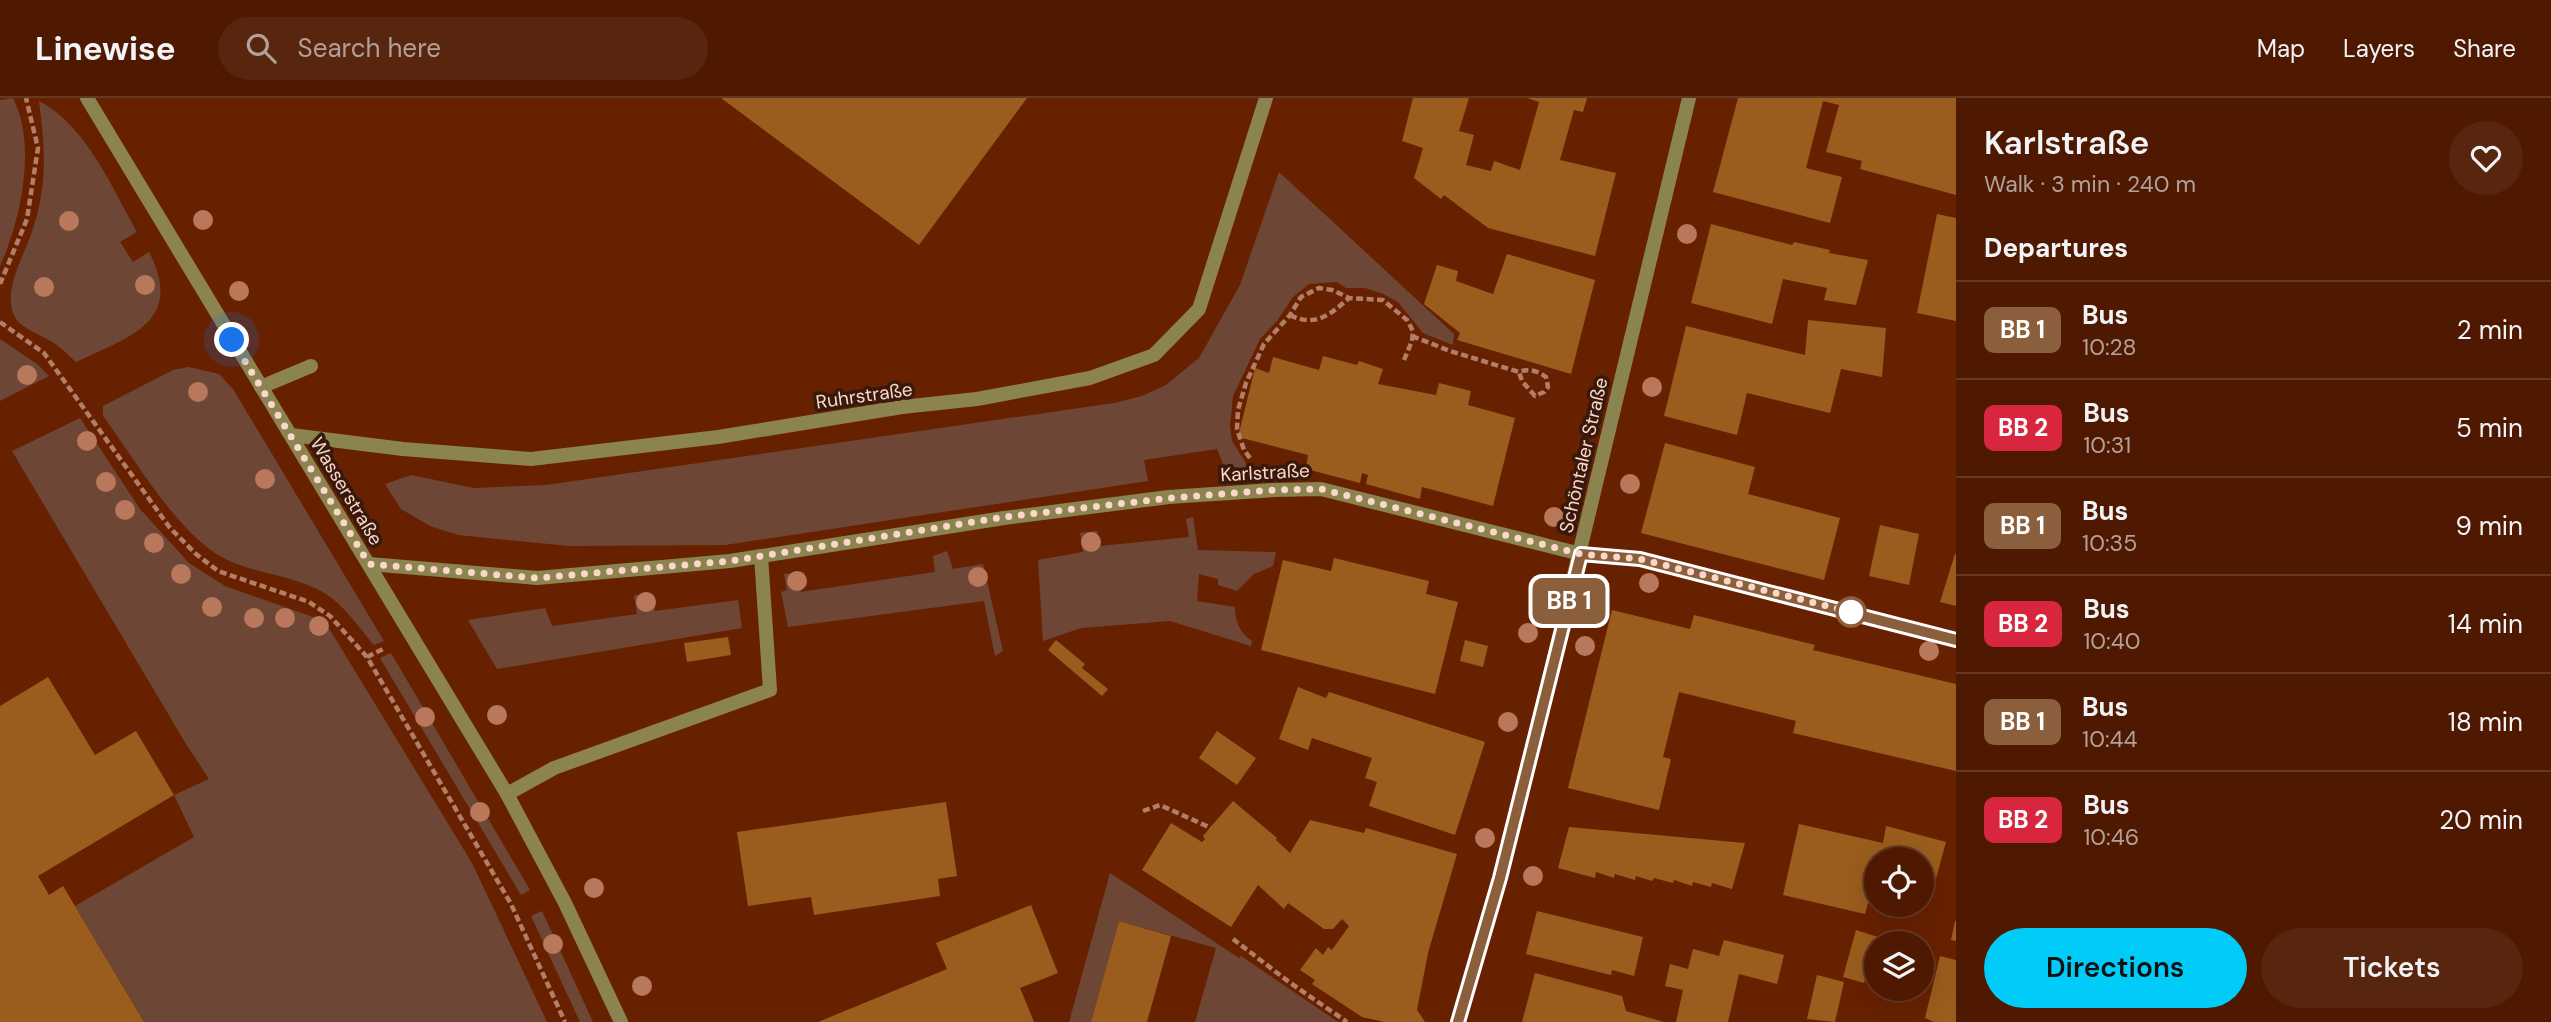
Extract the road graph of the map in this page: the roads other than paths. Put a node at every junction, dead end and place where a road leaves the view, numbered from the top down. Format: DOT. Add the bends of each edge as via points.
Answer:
graph roads {
  1 [pos="87,98"];
  2 [pos="1266,98"];
  3 [pos="1689,98"];
  4 [pos="311,366"];
  5 [pos="261,387"];
  6 [pos="290,435"];
  7 [pos="1581,554"];
  8 [pos="761,556"];
  9 [pos="369,564"];
  10 [pos="1956,640"];
  11 [pos="507,794"];
  12 [pos="621,1022"];
  13 [pos="1458,1022"];
  1 -- 5 [label="street, Wasserstraße"];
  2 -- 6 [label="street, Ruhrstraße" via="1199,309 1154,355 1090,378 718,437 531,459"];
  3 -- 7 [label="street, Schöntaler Straße"];
  4 -- 5 [label="street"];
  5 -- 6 [label="street, Wasserstraße"];
  6 -- 9 [label="street, Wasserstraße"];
  7 -- 8 [label="street, Karlstraße" via="1321,489 1187,496 1004,517"];
  7 -- 10 [label="street, Karlstraße" via="1640,559"];
  7 -- 13 [label="street, Schöntaler Straße" via="1500,878"];
  8 -- 9 [label="street, Karlstraße" via="537,578"];
  8 -- 11 [label="street" via="770,690 554,768"];
  9 -- 11 [label="street, Wasserstraße"];
  11 -- 12 [label="street, Wasserstraße"];
}
